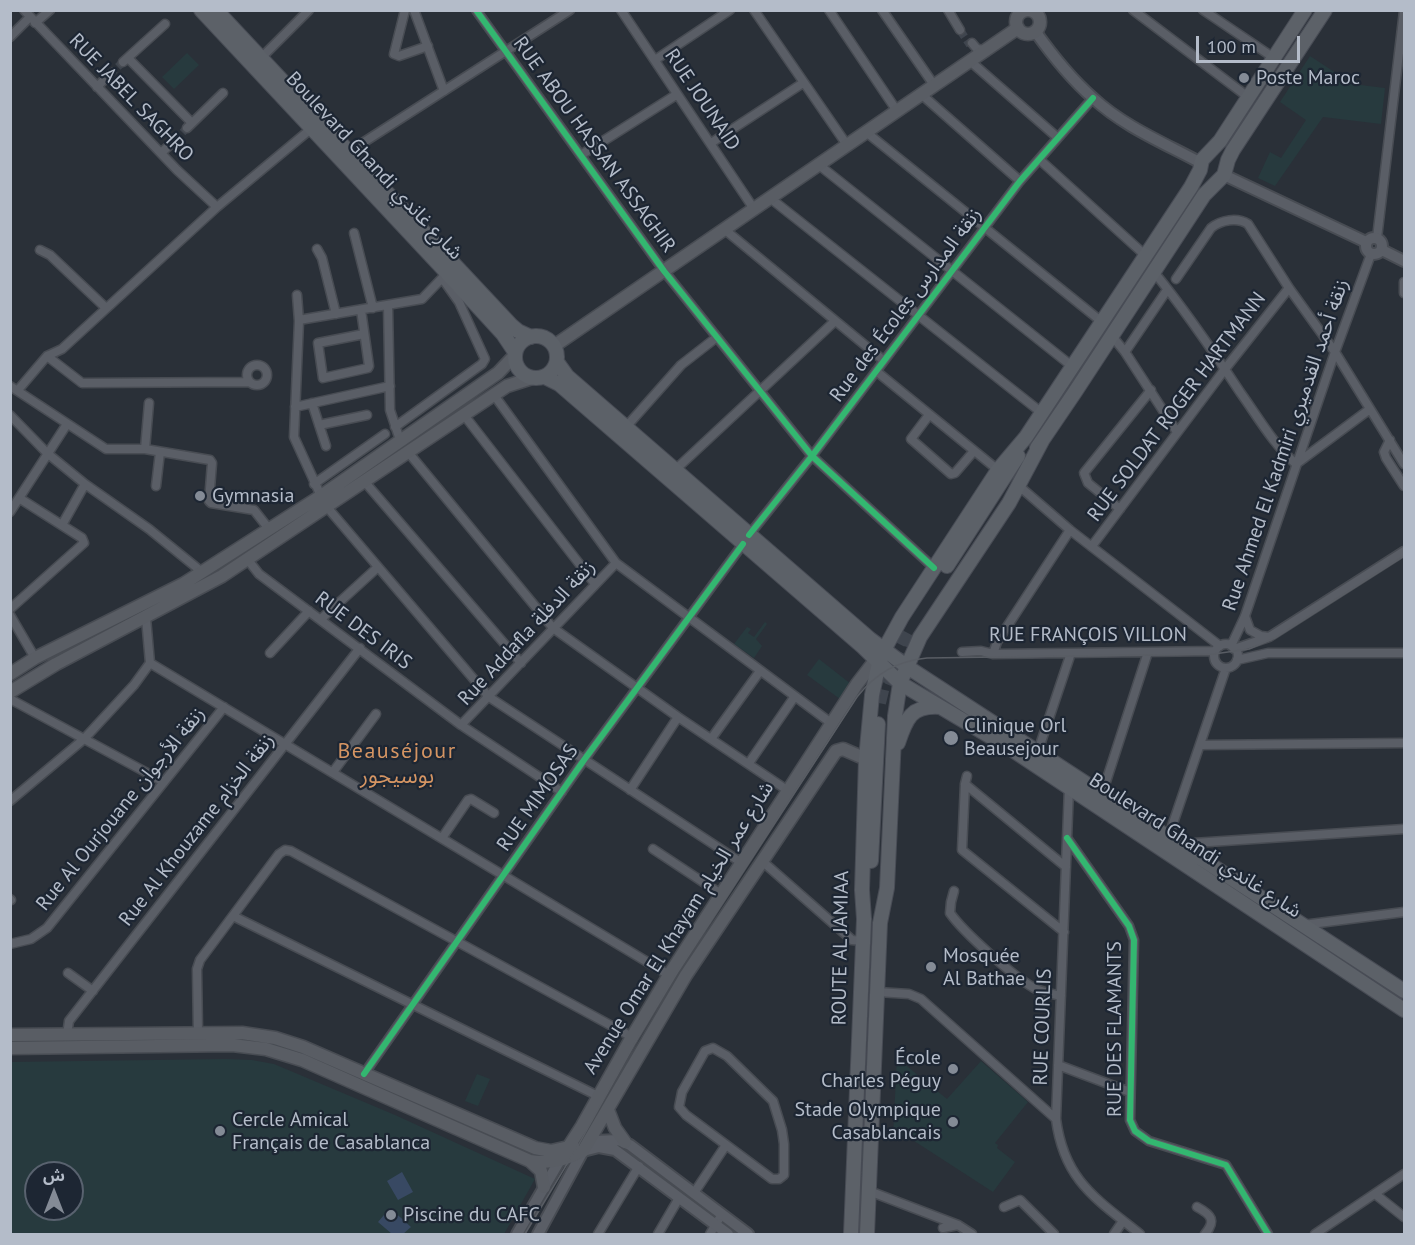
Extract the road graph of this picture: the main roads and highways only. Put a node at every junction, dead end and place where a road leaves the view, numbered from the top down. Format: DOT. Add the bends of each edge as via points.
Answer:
graph roads {
  1 [pos="201,10"];
  2 [pos="216,10"];
  3 [pos="1305,10"];
  4 [pos="1325,10"];
  5 [pos="1021,11"];
  6 [pos="1041,13"];
  7 [pos="1018,28"];
  8 [pos="1203,163"];
  9 [pos="1222,173"];
  10 [pos="531,337"];
  11 [pos="554,346"];
  12 [pos="515,354"];
  13 [pos="557,362"];
  14 [pos="539,377"];
  15 [pos="1026,437"];
  16 [pos="1042,441"];
  17 [pos="324,501"];
  18 [pos="746,539"];
  19 [pos="880,658"];
  20 [pos="906,666"];
  21 [pos="10,674"];
  22 [pos="900,683"];
  23 [pos="10,692"];
  24 [pos="940,707"];
  25 [pos="867,759"];
  26 [pos="892,759"];
  27 [pos="864,919"];
  28 [pos="880,923"];
  29 [pos="1404,991"];
  30 [pos="1404,1010"];
  31 [pos="10,1035"];
  32 [pos="10,1048"];
  33 [pos="608,1110"];
  34 [pos="625,1142"];
  35 [pos="569,1147"];
  36 [pos="586,1147"];
  37 [pos="560,1160"];
  38 [pos="530,1161"];
  39 [pos="544,1187"];
  40 [pos="851,1234"];
  41 [pos="867,1234"];
  1 -- 12 [label="main road, Boulevard Ghandi شارع غاندي" via="503,334"];
  2 -- 10 [label="main road, Boulevard Ghandi شارع غاندي" via="512,326"];
  3 -- 8 [label="main road"];
  4 -- 9 [label="main road"];
  5 -- 6 [label="main road"];
  5 -- 7 [label="main road"];
  6 -- 7 [label="main road" via="1035,31 1026,33"];
  7 -- 11 [label="main road" via="724,230 667,274"];
  8 -- 9 [label="main road" via="1207,179"];
  8 -- 9 [label="main road" via="1219,156"];
  8 -- 15 [label="main road" via="1191,188"];
  9 -- 16 [label="main road"];
  10 -- 11 [label="main road" via="543,337"];
  10 -- 12 [label="main road" via="520,343"];
  11 -- 13 [label="main road"];
  12 -- 14 [label="main road" via="519,369"];
  12 -- 17 [label="main road" via="498,373 400,440"];
  13 -- 14 [label="main road" via="553,371"];
  13 -- 18 [label="main road, Boulevard Ghandi شارع غاندي" via="567,376 675,470"];
  14 -- 17 [label="main road" via="513,383 364,481"];
  14 -- 18 [label="main road, Boulevard Ghandi شارع غاندي" via="559,384"];
  15 -- 16 [label="main road" via="1015,462 908,632"];
  15 -- 19 [label="main road, ROUTE AL JAMIAA" via="998,470 902,617"];
  16 -- 20 [label="main road, ROUTE AL JAMIAA" via="1019,486 920,637"];
  17 -- 21 [label="main road" via="269,529 183,584"];
  17 -- 23 [label="main road" via="248,560"];
  18 -- 19 [label="main road, Boulevard Ghandi شارع غاندي"];
  19 -- 20 [label="main road, Boulevard Ghandi شارع غاندي"];
  19 -- 22 [label="main road, Boulevard Ghandi شارع غاندي"];
  19 -- 25 [label="main road, ROUTE AL JAMIAA" via="872,695"];
  19 -- 35 [label="main road, Avenue Omar El Khayam شارع عمر الخيام" via="831,723 669,975"];
  20 -- 22 [label="main road, ROUTE AL JAMIAA"];
  20 -- 29 [label="main road, Boulevard Ghandi شارع غاندي"];
  22 -- 24 [label="main road, Boulevard Ghandi شارع غاندي"];
  22 -- 26 [label="main road, ROUTE AL JAMIAA"];
  24 -- 26 [label="main road" via="925,708 909,716"];
  24 -- 30 [label="main road, Boulevard Ghandi شارع غاندي" via="1070,788"];
  25 -- 27 [label="main road, ROUTE AL JAMIAA"];
  25 -- 33 [label="main road, Avenue Omar El Khayam شارع عمر الخيام" via="843,749 836,751 686,975"];
  26 -- 28 [label="main road, ROUTE AL JAMIAA" via="887,888"];
  27 -- 28 [label="main road" via="870,891 883,703"];
  27 -- 40 [label="main road, ROUTE AL JAMIAA"];
  28 -- 41 [label="main road, ROUTE AL JAMIAA"];
  31 -- 35 [label="main road" via="242,1033 284,1040 535,1148 551,1151"];
  32 -- 38 [label="main road" via="266,1048 318,1066"];
  33 -- 34 [label="main road"];
  33 -- 36 [label="main road, Avenue Omar El Khayam شارع عمر الخيام"];
  35 -- 36 [label="main road"];
  35 -- 37 [label="main road, Avenue Omar El Khayam شارع عمر الخيام"];
  36 -- 37 [label="main road"];
  37 -- 38 [label="main road"];
  38 -- 39 [label="main road" via="541,1172"];
}
